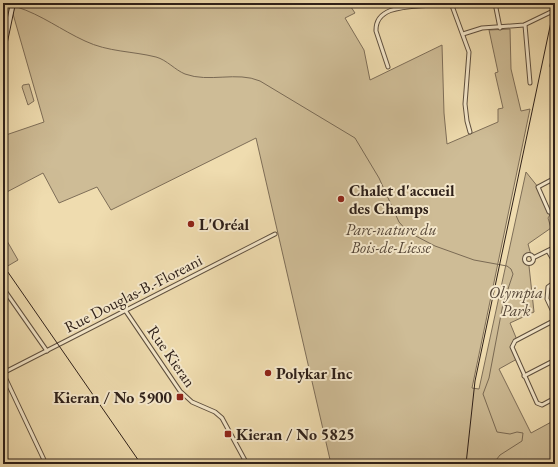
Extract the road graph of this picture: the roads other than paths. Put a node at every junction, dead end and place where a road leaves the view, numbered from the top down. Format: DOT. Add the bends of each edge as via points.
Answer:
graph roads {
  1 [pos="13,3"];
  2 [pos="444,3"];
  3 [pos="451,3"];
  4 [pos="495,3"];
  5 [pos="555,10"];
  6 [pos="525,25"];
  7 [pos="7,27"];
  8 [pos="500,28"];
  9 [pos="464,34"];
  10 [pos="3,38"];
  11 [pos="555,48"];
  12 [pos="3,51"];
  13 [pos="554,59"];
  14 [pos="388,67"];
  15 [pos="555,70"];
  16 [pos="530,83"];
  17 [pos="470,132"];
  18 [pos="555,178"];
  19 [pos="553,213"];
  20 [pos="275,234"];
  21 [pos="555,247"];
  22 [pos="548,251"];
  23 [pos="533,258"];
  24 [pos="555,263"];
  25 [pos="555,282"];
  26 [pos="3,288"];
  27 [pos="125,310"];
  28 [pos="555,316"];
  29 [pos="555,320"];
  30 [pos="47,351"];
  31 [pos="555,360"];
  32 [pos="3,373"];
  33 [pos="524,376"];
  34 [pos="555,398"];
  35 [pos="46,464"];
  36 [pos="247,464"];
  1 -- 7 [label="street"];
  2 -- 14 [label="street" via="395,8 380,16 376,31"];
  3 -- 9 [label="street"];
  4 -- 8 [label="street"];
  5 -- 6 [label="street"];
  6 -- 8 [label="street"];
  6 -- 16 [label="street"];
  7 -- 10 [label="street"];
  7 -- 12 [label="street"];
  8 -- 9 [label="street" via="482,28"];
  9 -- 17 [label="street" via="469,52 465,104 466,121"];
  11 -- 13 [label="street"];
  13 -- 15 [label="street" via="552,68"];
  18 -- 19 [label="street" via="538,186 548,211"];
  20 -- 27 [label="street, Rue Douglas-B.-Floreani"];
  21 -- 22 [label="street"];
  22 -- 23 [label="street"];
  22 -- 24 [label="street"];
  25 -- 28 [label="street" via="548,287 547,294"];
  26 -- 30 [label="street"];
  27 -- 30 [label="street, Rue Douglas-B.-Floreani"];
  27 -- 36 [label="street, Rue Kieran" via="180,391 192,402 222,418"];
  29 -- 33 [label="street" via="513,343 512,347"];
  30 -- 32 [label="street, Rue Douglas-B.-Floreani"];
  31 -- 33 [label="street"];
  32 -- 35 [label="street"];
  33 -- 34 [label="street" via="537,403 540,405"];
}
